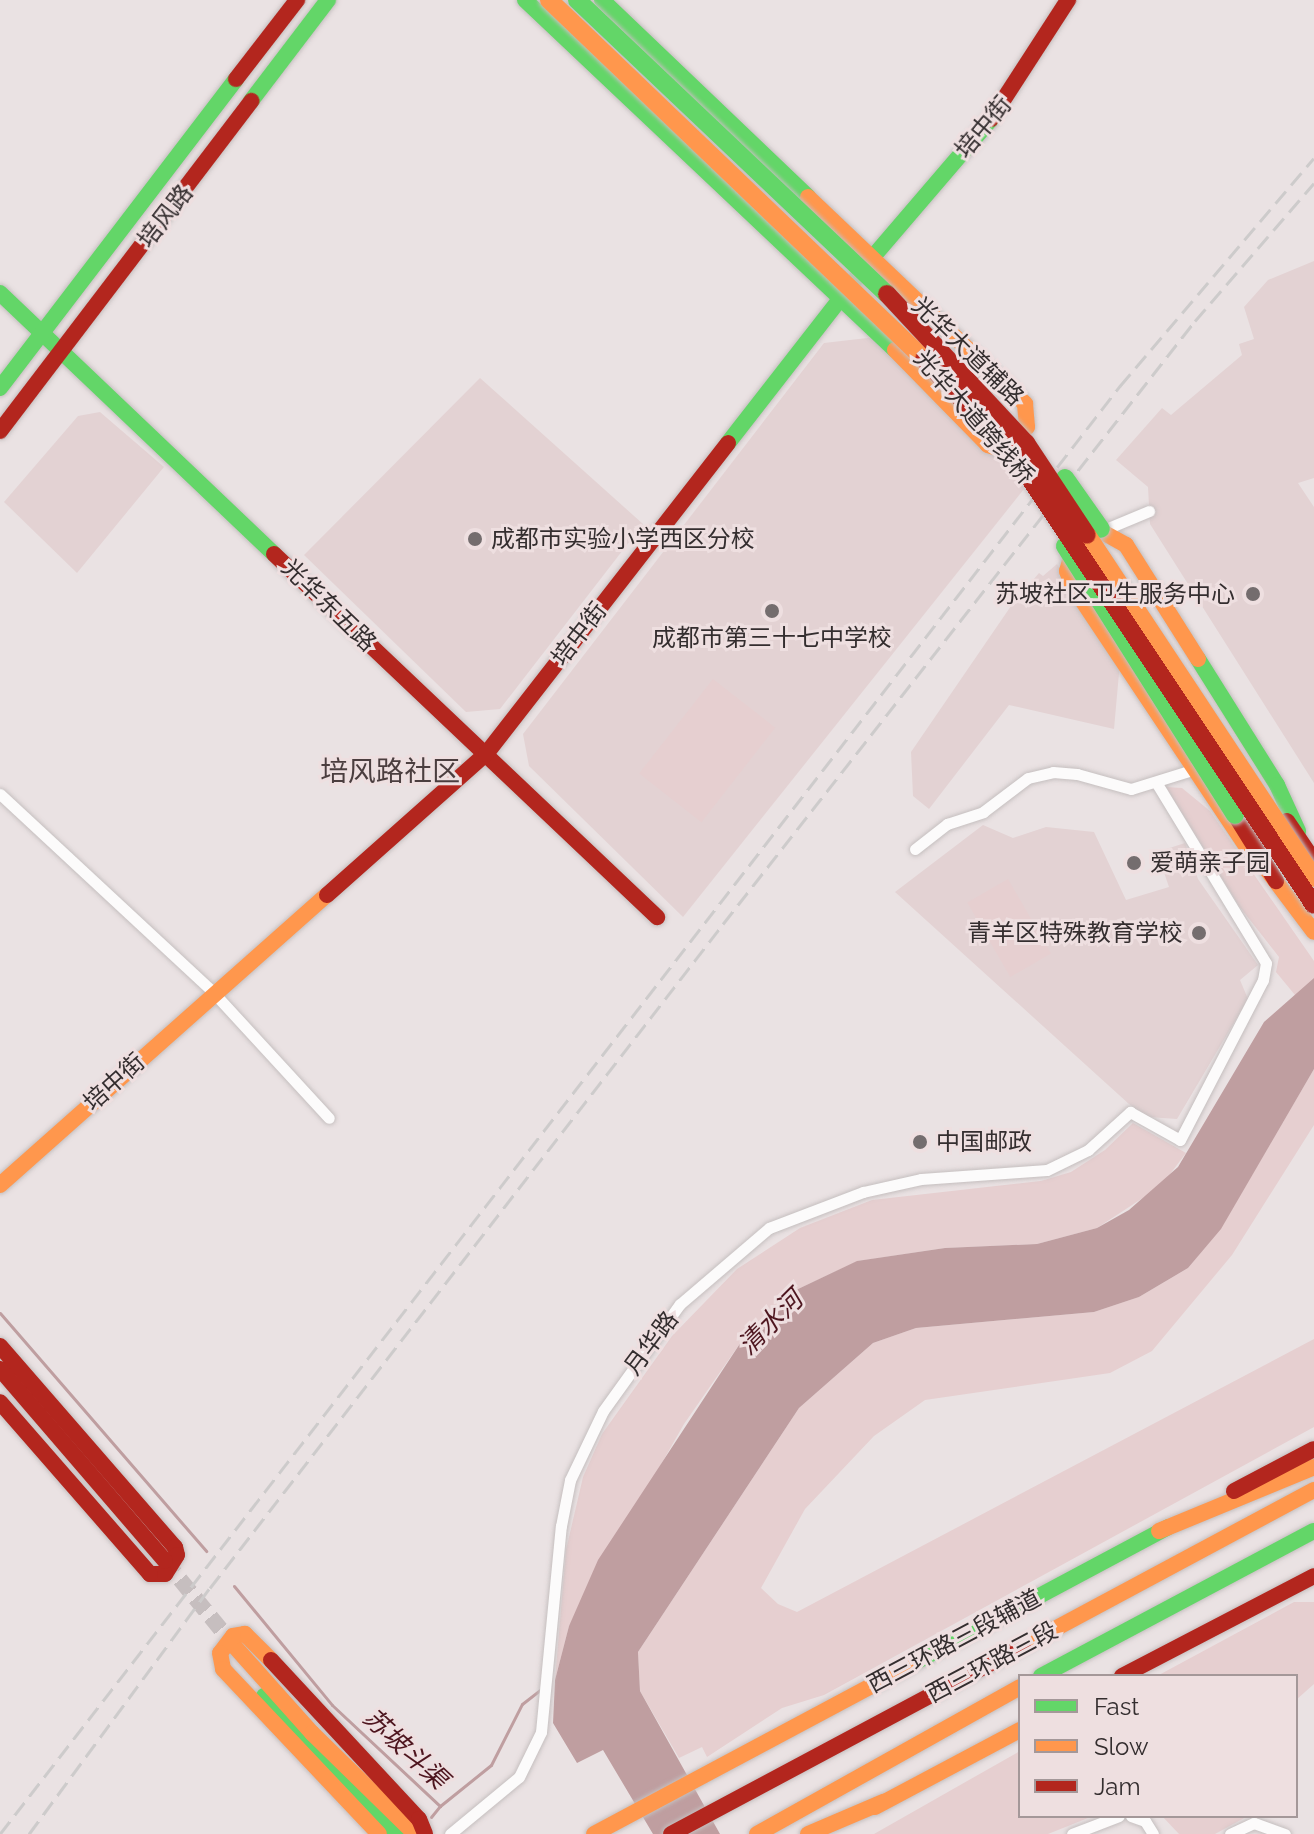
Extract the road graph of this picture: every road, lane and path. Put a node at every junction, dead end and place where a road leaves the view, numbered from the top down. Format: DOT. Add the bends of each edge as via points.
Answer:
graph roads {
  1 [pos="297,0"];
  2 [pos="328,0"];
  3 [pos="525,0"];
  4 [pos="549,0"];
  5 [pos="577,0"];
  6 [pos="602,0"];
  7 [pos="1068,0"];
  8 [pos="872,258"];
  9 [pos="0,293"];
  10 [pos="840,298"];
  11 [pos="41,332"];
  12 [pos="60,350"];
  13 [pos="0,388"];
  14 [pos="977,388"];
  15 [pos="0,431"];
  16 [pos="1015,456"];
  17 [pos="1149,511"];
  18 [pos="1101,531"];
  19 [pos="486,754"];
  20 [pos="1192,770"];
  21 [pos="1157,784"];
  22 [pos="0,794"];
  23 [pos="915,849"];
  24 [pos="1312,858"];
  25 [pos="1314,878"];
  26 [pos="1276,881"];
  27 [pos="1314,905"];
  28 [pos="657,917"];
  29 [pos="1314,932"];
  30 [pos="213,992"];
  31 [pos="329,1118"];
  32 [pos="0,1185"];
  33 [pos="0,1346"];
  34 [pos="0,1369"];
  35 [pos="0,1388"];
  36 [pos="0,1402"];
  37 [pos="1314,1449"];
  38 [pos="1314,1467"];
  39 [pos="1314,1490"];
  40 [pos="1159,1531"];
  41 [pos="1314,1531"];
  42 [pos="1310,1581"];
  43 [pos="1045,1674"];
  44 [pos="1126,1674"];
  45 [pos="1018,1688"];
  46 [pos="1018,1731"];
  47 [pos="883,1802"];
  48 [pos="1114,1818"];
  49 [pos="1137,1818"];
  50 [pos="379,1834"];
  51 [pos="397,1834"];
  52 [pos="415,1834"];
  53 [pos="425,1834"];
  54 [pos="450,1834"];
  55 [pos="594,1834"];
  56 [pos="671,1834"];
  57 [pos="757,1834"];
  58 [pos="808,1834"];
  59 [pos="824,1834"];
  60 [pos="1072,1834"];
  61 [pos="1153,1834"];
  62 [pos="1230,1834"];
  63 [pos="1285,1834"];
  1 -- 11 [label="main road, 培风路"];
  2 -- 12 [label="main road, 培风路"];
  3 -- 10 [label="main road, 光华大道辅路"];
  4 -- 16 [label="main road, 光华大道跨线桥, bridge" via="909,343"];
  5 -- 14 [label="main road, 光华大道跨线桥, bridge" via="925,330"];
  6 -- 8 [label="main road, 光华大道辅路"];
  7 -- 8 [label="main road, 培中街" via="1008,99"];
  8 -- 10 [label="main road, 培中街"];
  8 -- 10 [label="main road, 光华大道辅路" via="1025,404 1027,427 1005,450 995,450"];
  9 -- 11 [label="main road, 光华东五路"];
  10 -- 19 [label="main road, 培中街"];
  11 -- 12 [label="main road, 光华东五路"];
  11 -- 13 [label="main road, 培风路"];
  12 -- 15 [label="main road, 培风路"];
  12 -- 19 [label="main road, 光华东五路"];
  14 -- 24 [label="main road, bridge" via="1052,460 1084,503"];
  14 -- 25 [label="main road, 光华大道跨线桥, bridge" via="1026,443 1082,523"];
  16 -- 26 [label="main road, bridge" via="1085,582"];
  16 -- 27 [label="main road, 光华大道跨线桥, bridge"];
  17 -- 18 [label="street"];
  18 -- 20 [label="main road" via="1072,554 1067,571 1072,585"];
  18 -- 24 [label="main road" via="1126,545 1277,785"];
  19 -- 28 [label="main road, 光华东五路"];
  19 -- 30 [label="main road, 培中街"];
  20 -- 21 [label="street"];
  20 -- 26 [label="main road"];
  21 -- 23 [label="street" via="1131,789 1053,772 1028,778 983,812 947,824"];
  21 -- 54 [label="street, 月华路" via="1266,963 1263,980 1180,1140 1130,1112 1088,1150 1047,1170 921,1179 863,1192 769,1228 680,1304 603,1411 570,1480 543,1718 519,1777"];
  22 -- 30 [label="street"];
  26 -- 29 [label="main road"];
  30 -- 31 [label="street"];
  30 -- 32 [label="main road, 培中街"];
  33 -- 36 [label="main road" via="175,1547 177,1555 165,1574 150,1574"];
  34 -- 35 [label="main road" via="162,1566"];
  37 -- 40 [label="main road, 西三环路三段辅道"];
  38 -- 40 [label="main road"];
  39 -- 56 [label="main road, 西三环路三段"];
  40 -- 55 [label="main road, 西三环路三段辅道"];
  41 -- 43 [label="main road, 西三环路三段"];
  42 -- 44 [label="main road"];
  45 -- 57 [label="main road, 西三环路三段"];
  46 -- 47 [label="main road"];
  47 -- 58 [label="main road"];
  47 -- 59 [label="main road"];
  48 -- 60 [label="street"];
  49 -- 61 [label="street"];
  50 -- 53 [label="main road" via="223,1669 220,1653 233,1636 245,1634 254,1641 326,1725 419,1819"];
  51 -- 52 [label="main road" via="303,1741 232,1652"];
  62 -- 63 [label="street" via="1254,1823"];
}
